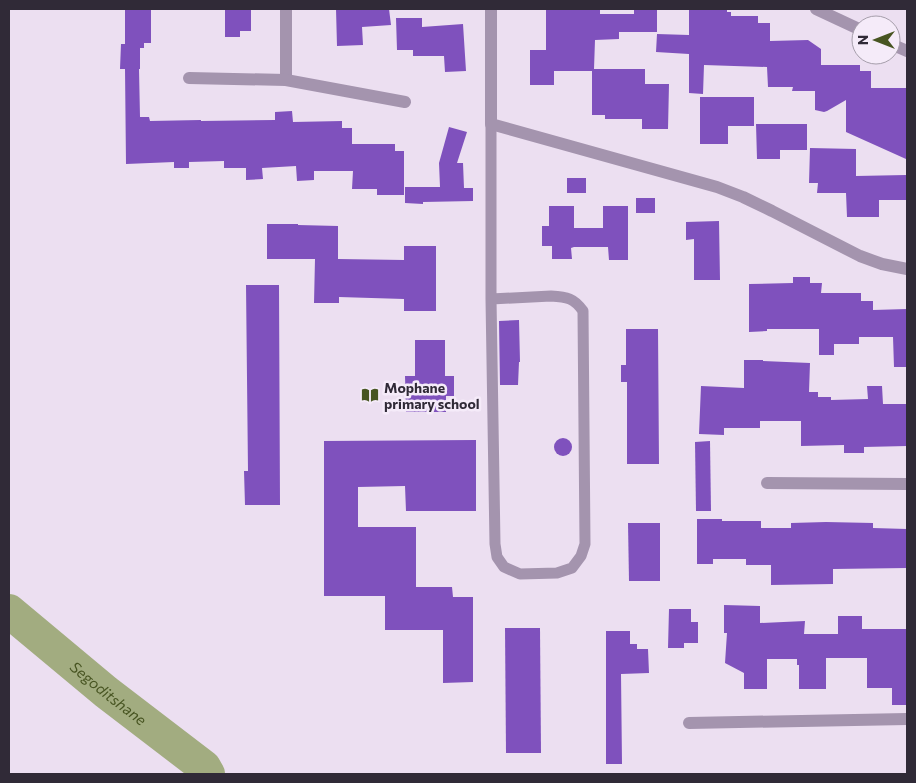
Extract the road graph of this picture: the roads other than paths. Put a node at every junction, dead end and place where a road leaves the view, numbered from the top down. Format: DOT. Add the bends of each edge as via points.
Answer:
graph roads {
  1 [pos="286,9"];
  2 [pos="490,9"];
  3 [pos="816,9"];
  4 [pos="851,25"];
  5 [pos="189,78"];
  6 [pos="286,80"];
  7 [pos="405,102"];
  8 [pos="491,124"];
  9 [pos="907,269"];
  10 [pos="491,299"];
  11 [pos="767,483"];
  12 [pos="907,484"];
  13 [pos="907,719"];
  14 [pos="689,724"];
  1 -- 6 [label="street"];
  2 -- 8 [label="street"];
  3 -- 4 [label="street"];
  5 -- 6 [label="street"];
  6 -- 7 [label="street"];
  8 -- 9 [label="street" via="717,186 860,256"];
  8 -- 10 [label="lane"];
  10 -- 10 [label="lane" via="497,557 504,567 520,574 557,574 572,568 585,544 583,311 576,302 560,296"];
  11 -- 12 [label="street"];
  13 -- 14 [label="street"];
}
